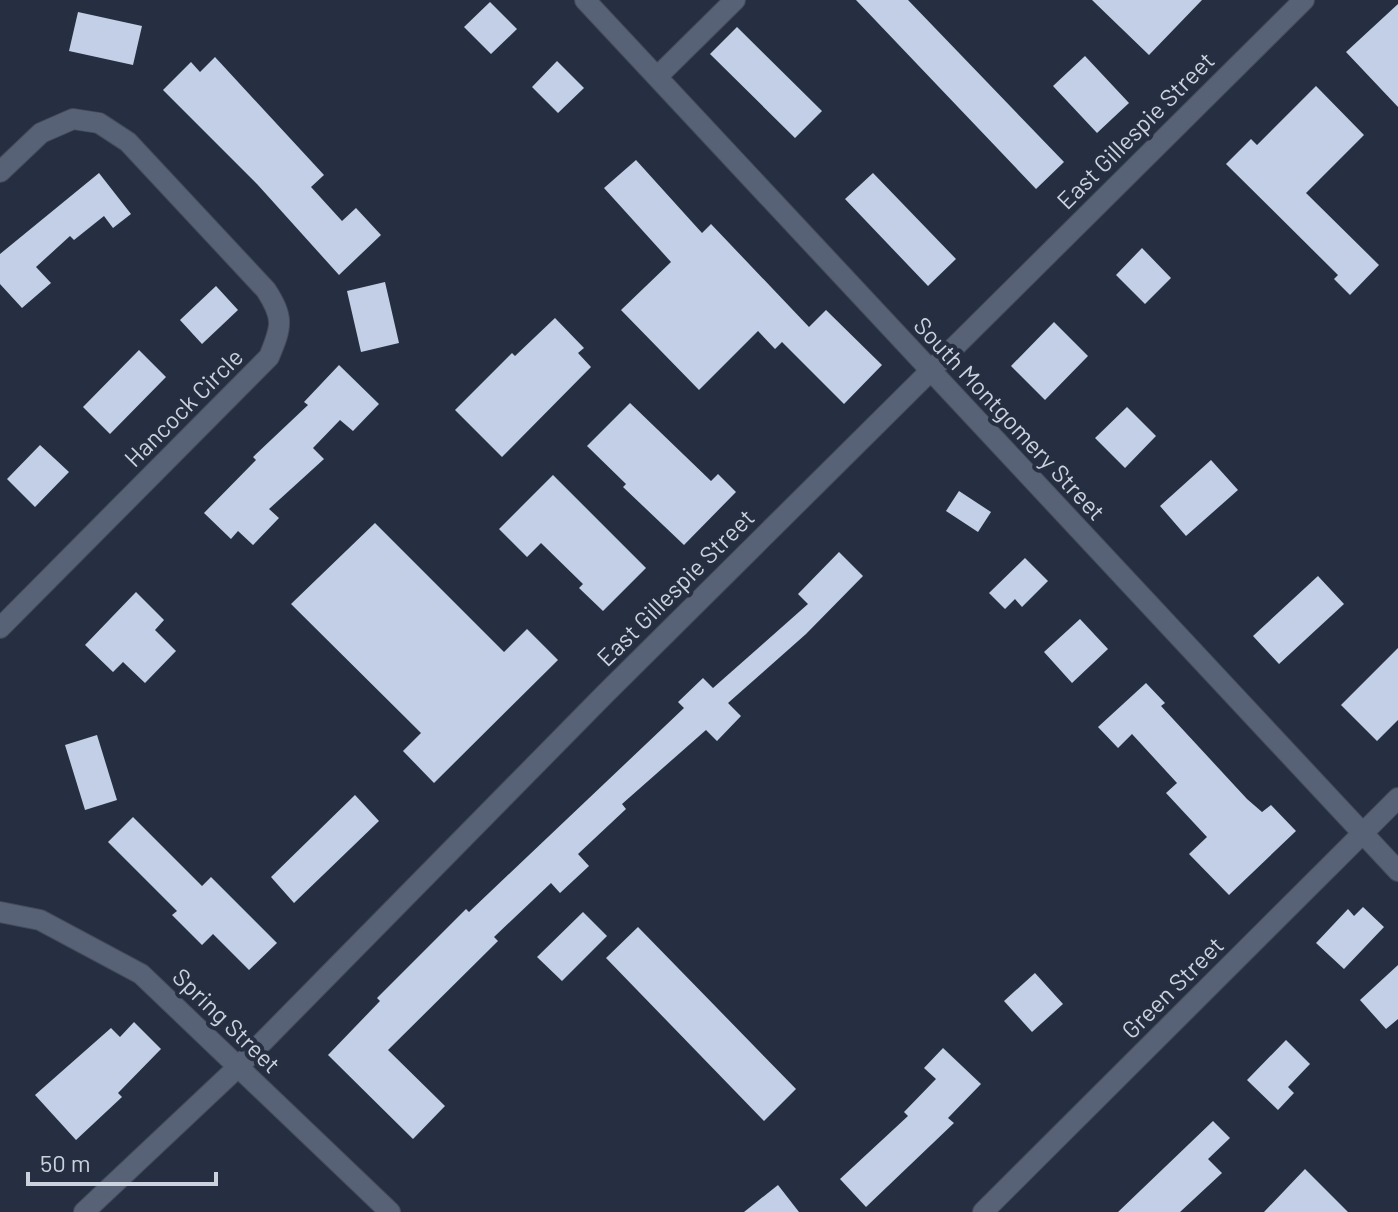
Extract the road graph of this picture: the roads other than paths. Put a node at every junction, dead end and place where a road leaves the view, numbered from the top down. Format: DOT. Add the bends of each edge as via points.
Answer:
graph roads {
  1 [pos="585,0"];
  2 [pos="735,0"];
  3 [pos="1304,0"];
  4 [pos="658,76"];
  5 [pos="0,172"];
  6 [pos="929,371"];
  7 [pos="0,628"];
  8 [pos="1398,798"];
  9 [pos="1363,833"];
  10 [pos="1398,871"];
  11 [pos="0,912"];
  12 [pos="238,1067"];
  13 [pos="84,1212"];
  14 [pos="390,1212"];
  15 [pos="983,1212"];
  1 -- 4 [label="street, South Montgomery Street"];
  2 -- 4 [label="street"];
  3 -- 6 [label="street, East Gillespie Street"];
  4 -- 6 [label="street, South Montgomery Street"];
  5 -- 7 [label="street, Hancock Circle" via="41,133 73,119 99,123 128,142 266,290 279,311 280,331 269,357"];
  6 -- 9 [label="street, South Montgomery Street"];
  6 -- 12 [label="street, East Gillespie Street"];
  8 -- 9 [label="street, Green Street"];
  9 -- 10 [label="street, South Montgomery Street"];
  9 -- 15 [label="street, Green Street"];
  11 -- 12 [label="street, Spring Street" via="40,920 141,974"];
  12 -- 13 [label="street, East Gillespie Street"];
  12 -- 14 [label="street, Spring Street"];
}
